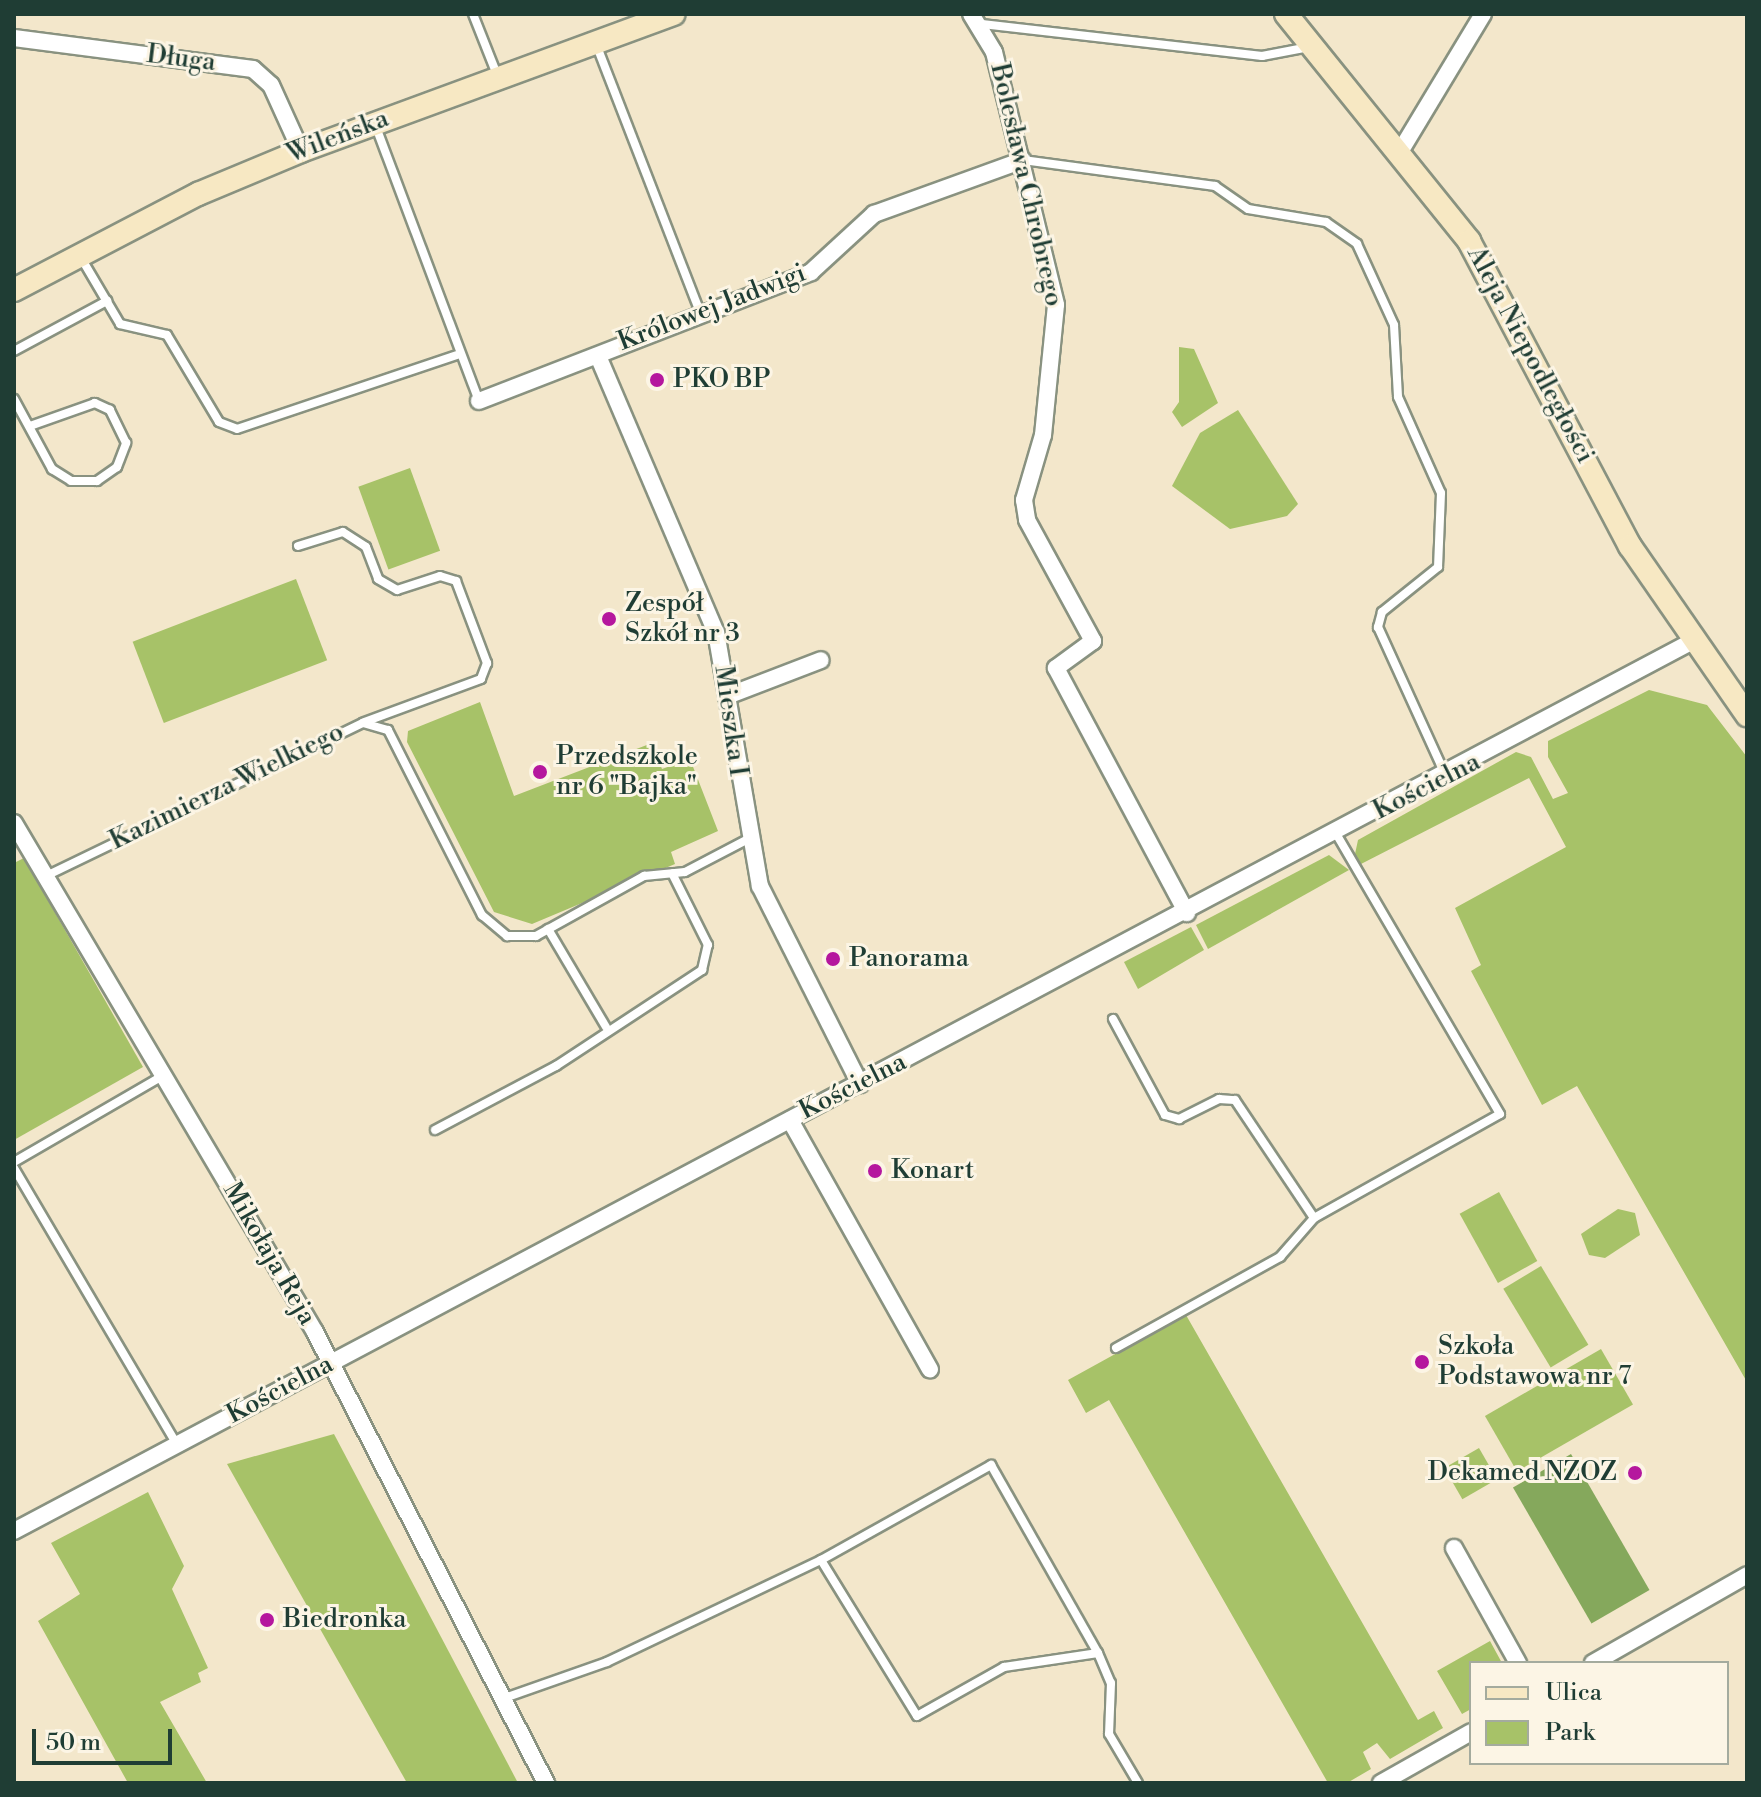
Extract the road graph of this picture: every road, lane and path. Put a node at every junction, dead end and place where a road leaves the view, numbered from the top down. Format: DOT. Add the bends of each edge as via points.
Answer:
graph roads {
  1 [pos="473,14"];
  2 [pos="674,14"];
  3 [pos="1286,14"];
  4 [pos="1483,14"];
  5 [pos="976,19"];
  6 [pos="14,38"];
  7 [pos="596,43"];
  8 [pos="1312,45"];
  9 [pos="498,78"];
  10 [pos="374,122"];
  11 [pos="1401,150"];
  12 [pos="301,151"];
  13 [pos="1023,160"];
  14 [pos="80,255"];
  15 [pos="14,290"];
  16 [pos="107,301"];
  17 [pos="700,312"];
  18 [pos="14,351"];
  19 [pos="457,355"];
  20 [pos="598,356"];
  21 [pos="14,399"];
  22 [pos="479,401"];
  23 [pos="30,426"];
  24 [pos="298,546"];
  25 [pos="1691,642"];
  26 [pos="821,660"];
  27 [pos="730,695"];
  28 [pos="1747,715"];
  29 [pos="363,723"];
  30 [pos="1446,777"];
  31 [pos="15,826"];
  32 [pos="1336,833"];
  33 [pos="748,839"];
  34 [pos="672,873"];
  35 [pos="46,876"];
  36 [pos="1187,913"];
  37 [pos="548,929"];
  38 [pos="1113,1019"];
  39 [pos="606,1027"];
  40 [pos="164,1075"];
  41 [pos="860,1084"];
  42 [pos="790,1120"];
  43 [pos="435,1130"];
  44 [pos="14,1165"];
  45 [pos="1314,1218"];
  46 [pos="1116,1348"];
  47 [pos="332,1363"];
  48 [pos="930,1369"];
  49 [pos="177,1445"];
  50 [pos="14,1531"];
  51 [pos="1454,1548"];
  52 [pos="821,1560"];
  53 [pos="1747,1575"];
  54 [pos="1098,1653"];
  55 [pos="1517,1661"];
  56 [pos="1596,1661"];
  57 [pos="501,1699"];
  58 [pos="1469,1733"];
  59 [pos="546,1783"];
  60 [pos="1138,1783"];
  61 [pos="1381,1783"];
  1 -- 9 [label="lane"];
  2 -- 7 [label="main road, Wileńska"];
  3 -- 8 [label="main road, Aleja Niepodległości"];
  4 -- 11 [label="street"];
  5 -- 8 [label="lane" via="1262,56"];
  5 -- 13 [label="street, Bolesława Chrobrego"];
  6 -- 12 [label="street, Długa" via="253,69 271,85"];
  7 -- 9 [label="main road, Wileńska"];
  7 -- 17 [label="lane"];
  8 -- 11 [label="main road, Aleja Niepodległości"];
  9 -- 10 [label="main road, Wileńska"];
  10 -- 12 [label="main road, Wileńska"];
  10 -- 19 [label="lane" via="411,208"];
  11 -- 25 [label="main road, Aleja Niepodległości" via="1478,256 1630,546"];
  12 -- 14 [label="main road, Wileńska"];
  13 -- 17 [label="street, Królowej Jadwigi" via="886,208 811,272"];
  13 -- 30 [label="lane" via="1215,186 1248,209 1326,222 1357,244 1394,325 1398,397 1441,493 1438,567 1382,612 1381,646"];
  13 -- 36 [label="street, Bolesława Chrobrego" via="1057,320 1027,520 1093,641 1056,668"];
  14 -- 15 [label="main road, Wileńska"];
  14 -- 16 [label="lane"];
  16 -- 18 [label="lane"];
  16 -- 19 [label="lane" via="120,324 167,335 219,422 237,429"];
  17 -- 20 [label="street, Królowej Jadwigi" via="613,343"];
  19 -- 22 [label="lane"];
  20 -- 22 [label="street, Królowej Jadwigi"];
  20 -- 27 [label="street, Mieszka I" via="699,581"];
  21 -- 23 [label="lane"];
  23 -- 23 [label="lane" via="52,469 71,481 97,481 117,467 126,443 110,410 95,403"];
  24 -- 29 [label="lane" via="343,532 366,547 378,579 397,590 440,576 456,581 487,663 481,679"];
  25 -- 28 [label="main road, Aleja Niepodległości"];
  25 -- 30 [label="street, Kościelna"];
  26 -- 27 [label="street"];
  27 -- 33 [label="street, Mieszka I"];
  29 -- 35 [label="lane, Kazimierza Wielkiego"];
  29 -- 37 [label="lane, Kazimierza Wielkiego" via="388,730 482,915 507,936"];
  30 -- 32 [label="street, Kościelna"];
  31 -- 35 [label="street, Mikołaja Reja"];
  32 -- 36 [label="street, Kościelna"];
  32 -- 45 [label="lane" via="1500,1114"];
  33 -- 34 [label="lane, Kazimierza Wielkiego"];
  33 -- 41 [label="street, Mieszka I" via="771,914"];
  34 -- 37 [label="lane, Kazimierza Wielkiego" via="644,876"];
  34 -- 39 [label="lane" via="708,945 702,970"];
  35 -- 40 [label="street, Mikołaja Reja"];
  36 -- 41 [label="street, Kościelna"];
  37 -- 39 [label="lane"];
  38 -- 45 [label="lane" via="1165,1115 1179,1119 1214,1101 1235,1100"];
  39 -- 43 [label="lane" via="556,1066"];
  40 -- 44 [label="lane"];
  40 -- 47 [label="street, Mikołaja Reja"];
  41 -- 42 [label="street, Kościelna"];
  42 -- 47 [label="street, Kościelna"];
  42 -- 48 [label="street"];
  44 -- 49 [label="lane"];
  45 -- 46 [label="lane" via="1280,1257"];
  47 -- 49 [label="street, Kościelna"];
  47 -- 57 [label="street, Mikołaja Reja"];
  49 -- 50 [label="street, Kościelna"];
  51 -- 55 [label="street"];
  52 -- 54 [label="lane" via="917,1716 1004,1667"];
  52 -- 54 [label="lane" via="991,1465"];
  52 -- 57 [label="lane" via="607,1662"];
  53 -- 56 [label="street"];
  54 -- 60 [label="lane" via="1111,1683 1109,1734"];
  57 -- 59 [label="street, Mikołaja Reja"];
  58 -- 61 [label="street"];
}
